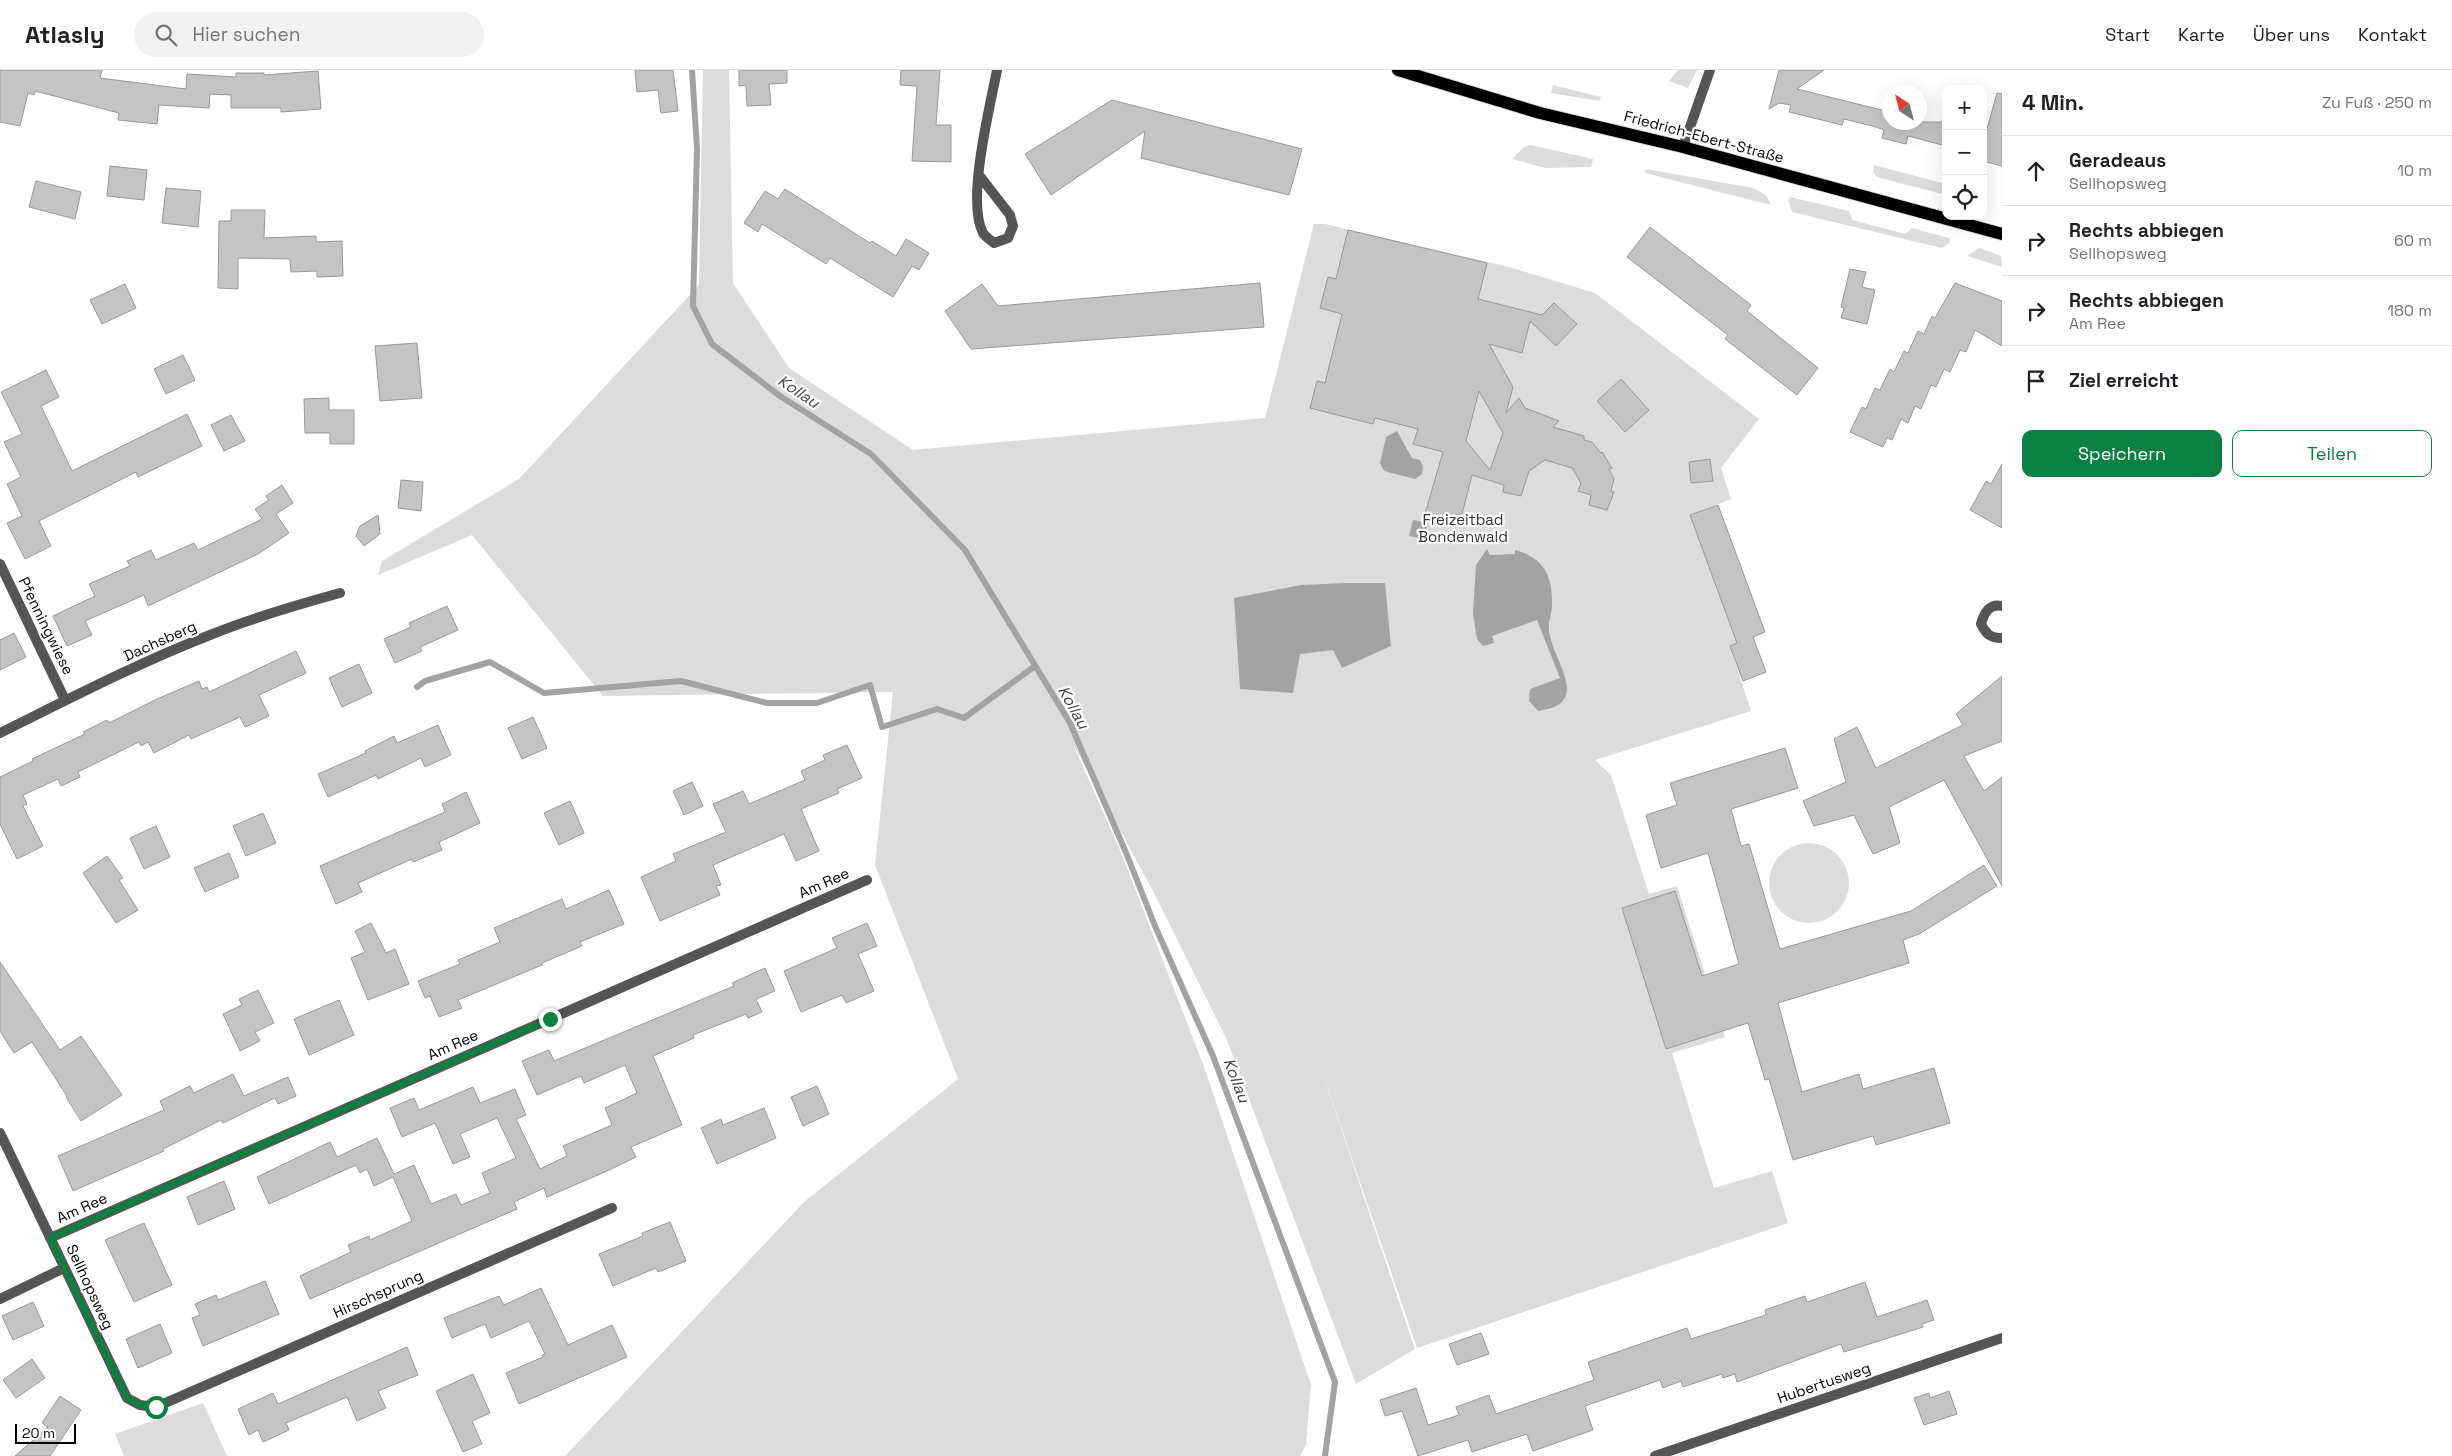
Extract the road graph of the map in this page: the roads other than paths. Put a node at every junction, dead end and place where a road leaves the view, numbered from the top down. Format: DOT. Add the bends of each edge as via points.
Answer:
graph roads {
  1 [pos="997,70"];
  2 [pos="1398,70"];
  3 [pos="1710,70"];
  4 [pos="1684,147"];
  5 [pos="979,175"];
  6 [pos="2002,234"];
  7 [pos="0,564"];
  8 [pos="340,593"];
  9 [pos="2002,606"];
  10 [pos="2002,638"];
  11 [pos="65,700"];
  12 [pos="0,733"];
  13 [pos="867,880"];
  14 [pos="0,1133"];
  15 [pos="612,1208"];
  16 [pos="50,1238"];
  17 [pos="64,1268"];
  18 [pos="0,1299"];
  19 [pos="2002,1338"];
  20 [pos="156,1407"];
  21 [pos="1655,1456"];
  1 -- 5 [label="street"];
  2 -- 4 [label="main road, Friedrich-Ebert-Straße" via="1540,113"];
  3 -- 4 [label="street"];
  4 -- 6 [label="main road, Friedrich-Ebert-Straße"];
  5 -- 5 [label="street" via="976,213 983,235 994,243 1008,238 1013,226 1010,215"];
  7 -- 11 [label="street, Pfenningwiese"];
  8 -- 11 [label="street, Dachsberg" via="209,635"];
  9 -- 10 [label="street" via="1989,608 1983,614 1981,624 1987,634"];
  11 -- 12 [label="street, Dachsberg"];
  13 -- 16 [label="street, Am Ree"];
  14 -- 16 [label="street, Sellhopsweg"];
  15 -- 20 [label="street, Hirschsprung"];
  16 -- 17 [label="street, Sellhopsweg"];
  17 -- 18 [label="street"];
  17 -- 20 [label="street, Sellhopsweg" via="127,1398 140,1405"];
  19 -- 21 [label="street, Hubertusweg"];
}
